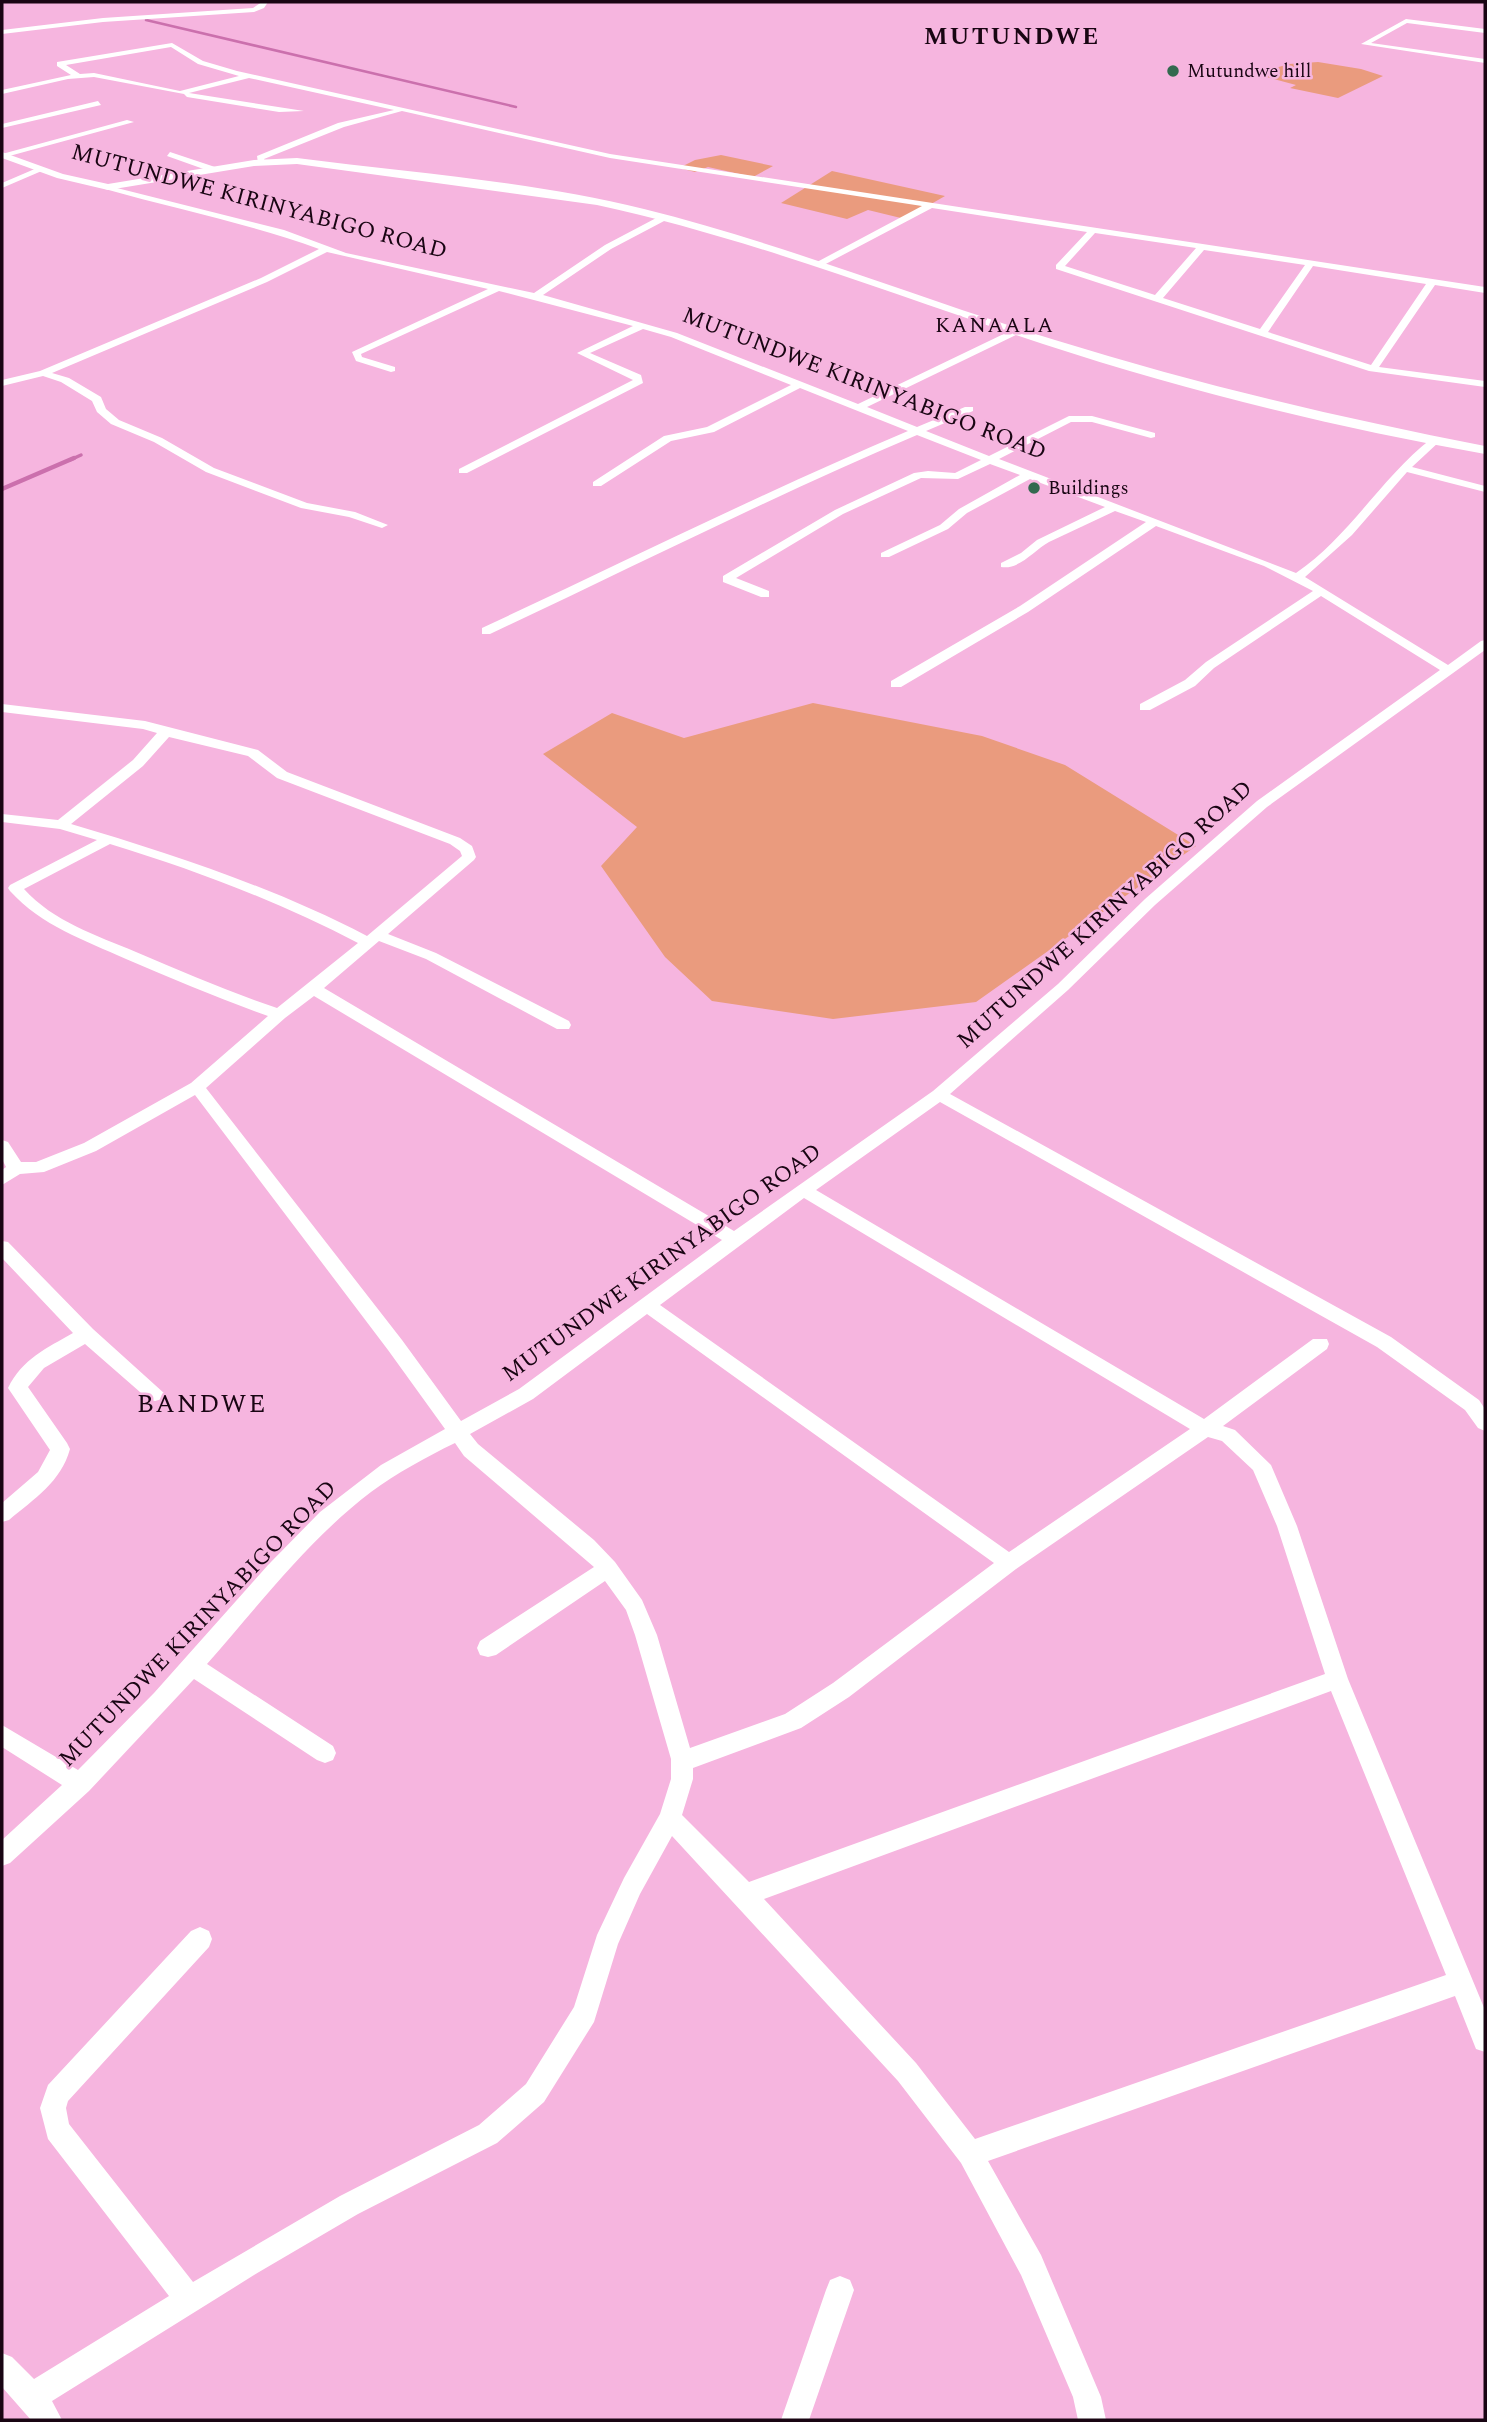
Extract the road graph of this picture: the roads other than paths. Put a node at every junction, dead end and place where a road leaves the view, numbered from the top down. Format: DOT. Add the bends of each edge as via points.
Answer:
graph roads {
  1 [pos="265,2"];
  2 [pos="2,32"];
  3 [pos="1485,32"];
  4 [pos="1364,44"];
  5 [pos="1352,50"];
  6 [pos="1485,61"];
  7 [pos="253,75"];
  8 [pos="78,76"];
  9 [pos="2,93"];
  10 [pos="180,93"];
  11 [pos="98,103"];
  12 [pos="402,110"];
  13 [pos="300,111"];
  14 [pos="130,122"];
  15 [pos="2,126"];
  16 [pos="170,153"];
  17 [pos="3,155"];
  18 [pos="262,163"];
  19 [pos="40,170"];
  20 [pos="215,170"];
  21 [pos="2,186"];
  22 [pos="108,187"];
  23 [pos="931,205"];
  24 [pos="663,218"];
  25 [pos="1093,230"];
  26 [pos="1202,247"];
  27 [pos="326,249"];
  28 [pos="820,264"];
  29 [pos="1311,264"];
  30 [pos="1432,282"];
  31 [pos="497,288"];
  32 [pos="1485,290"];
  33 [pos="536,296"];
  34 [pos="1157,299"];
  35 [pos="642,326"];
  36 [pos="1017,331"];
  37 [pos="1262,333"];
  38 [pos="391,369"];
  39 [pos="1373,369"];
  40 [pos="43,373"];
  41 [pos="2,383"];
  42 [pos="800,384"];
  43 [pos="1485,384"];
  44 [pos="859,407"];
  45 [pos="969,409"];
  46 [pos="919,431"];
  47 [pos="1151,435"];
  48 [pos="1436,441"];
  49 [pos="1485,450"];
  50 [pos="993,460"];
  51 [pos="1405,468"];
  52 [pos="463,471"];
  53 [pos="1029,475"];
  54 [pos="597,484"];
  55 [pos="1485,489"];
  56 [pos="1115,507"];
  57 [pos="1154,522"];
  58 [pos="382,526"];
  59 [pos="885,555"];
  60 [pos="1005,565"];
  61 [pos="1297,577"];
  62 [pos="1321,591"];
  63 [pos="765,594"];
  64 [pos="486,631"];
  65 [pos="1485,644"];
  66 [pos="1448,670"];
  67 [pos="896,684"];
  68 [pos="1145,706"];
  69 [pos="2,708"];
  70 [pos="166,732"];
  71 [pos="2,818"];
  72 [pos="61,825"];
  73 [pos="108,839"];
  74 [pos="372,938"];
  75 [pos="314,989"];
  76 [pos="279,1014"];
  77 [pos="563,1025"];
  78 [pos="197,1087"];
  79 [pos="939,1095"];
  80 [pos="2,1146"];
  81 [pos="9,1174"];
  82 [pos="803,1190"];
  83 [pos="735,1240"];
  84 [pos="2,1247"];
  85 [pos="647,1305"];
  86 [pos="86,1334"];
  87 [pos="1320,1344"];
  88 [pos="155,1394"];
  89 [pos="1485,1423"];
  90 [pos="1205,1429"];
  91 [pos="458,1432"];
  92 [pos="2,1514"];
  93 [pos="1009,1563"];
  94 [pos="608,1568"];
  95 [pos="488,1648"];
  96 [pos="192,1666"];
  97 [pos="1337,1679"];
  98 [pos="2,1735"];
  99 [pos="325,1753"];
  100 [pos="682,1759"];
  101 [pos="81,1784"];
  102 [pos="670,1818"];
  103 [pos="2,1855"];
  104 [pos="745,1895"];
  105 [pos="200,1940"];
  106 [pos="1460,1982"];
  107 [pos="1485,2040"];
  108 [pos="971,2154"];
  109 [pos="840,2290"];
  110 [pos="189,2300"];
  111 [pos="2,2367"];
  112 [pos="32,2396"];
  113 [pos="48,2420"];
  114 [pos="794,2420"];
  115 [pos="1092,2420"];
  1 -- 2 [label="street" via="254,10"];
  3 -- 4 [label="street" via="1406,21"];
  4 -- 5 [label="street"];
  4 -- 6 [label="street"];
  7 -- 8 [label="street" via="202,62 172,45 60,64"];
  7 -- 10 [label="street"];
  7 -- 12 [label="street"];
  8 -- 9 [label="street"];
  8 -- 10 [label="street" via="103,76"];
  10 -- 13 [label="street"];
  11 -- 15 [label="street"];
  12 -- 18 [label="street" via="341,125 260,158"];
  12 -- 23 [label="street" via="610,156"];
  14 -- 17 [label="street"];
  16 -- 20 [label="street"];
  17 -- 19 [label="street, MUTUNDWE KIRINYABIGO ROAD"];
  18 -- 20 [label="street"];
  18 -- 24 [label="street" via="308,162 539,191"];
  19 -- 21 [label="street"];
  19 -- 22 [label="street, MUTUNDWE KIRINYABIGO ROAD"];
  20 -- 22 [label="street"];
  22 -- 27 [label="street, MUTUNDWE KIRINYABIGO ROAD" via="281,232"];
  23 -- 25 [label="street"];
  23 -- 28 [label="street"];
  24 -- 28 [label="street"];
  24 -- 33 [label="street" via="608,247"];
  25 -- 26 [label="street"];
  25 -- 34 [label="street" via="1059,267"];
  26 -- 29 [label="street"];
  26 -- 34 [label="street"];
  27 -- 31 [label="street, MUTUNDWE KIRINYABIGO ROAD"];
  27 -- 40 [label="street" via="264,280"];
  28 -- 36 [label="street"];
  29 -- 30 [label="street"];
  29 -- 37 [label="street"];
  30 -- 32 [label="street"];
  30 -- 39 [label="street"];
  31 -- 33 [label="street, MUTUNDWE KIRINYABIGO ROAD"];
  31 -- 38 [label="street" via="357,352 359,359"];
  33 -- 35 [label="street, MUTUNDWE KIRINYABIGO ROAD"];
  34 -- 37 [label="street"];
  35 -- 42 [label="street, MUTUNDWE KIRINYABIGO ROAD"];
  35 -- 52 [label="street" via="582,353 639,381"];
  36 -- 44 [label="street"];
  36 -- 48 [label="street" via="1205,388"];
  37 -- 39 [label="street"];
  39 -- 43 [label="street"];
  40 -- 41 [label="street"];
  40 -- 58 [label="street" via="97,398 101,410 115,422 210,470 305,506 351,514"];
  42 -- 44 [label="street, MUTUNDWE KIRINYABIGO ROAD"];
  42 -- 54 [label="street" via="710,430 668,438"];
  44 -- 46 [label="street, MUTUNDWE KIRINYABIGO ROAD"];
  45 -- 46 [label="street"];
  46 -- 50 [label="street, MUTUNDWE KIRINYABIGO ROAD"];
  46 -- 64 [label="street" via="816,474"];
  47 -- 50 [label="street" via="1078,417"];
  48 -- 49 [label="street"];
  48 -- 51 [label="street"];
  50 -- 53 [label="street, MUTUNDWE KIRINYABIGO ROAD"];
  50 -- 63 [label="street" via="951,478 918,475 839,512 727,579"];
  51 -- 55 [label="street"];
  51 -- 61 [label="street" via="1348,533"];
  53 -- 56 [label="street, MUTUNDWE KIRINYABIGO ROAD"];
  53 -- 59 [label="street" via="963,511 944,527"];
  56 -- 57 [label="street, MUTUNDWE KIRINYABIGO ROAD"];
  56 -- 60 [label="street" via="1041,541"];
  57 -- 61 [label="street, MUTUNDWE KIRINYABIGO ROAD"];
  57 -- 67 [label="street" via="1024,609"];
  61 -- 62 [label="street, MUTUNDWE KIRINYABIGO ROAD"];
  62 -- 66 [label="street, MUTUNDWE KIRINYABIGO ROAD"];
  62 -- 68 [label="street" via="1190,683"];
  65 -- 66 [label="street"];
  66 -- 79 [label="street, MUTUNDWE KIRINYABIGO ROAD" via="1262,804"];
  69 -- 70 [label="street" via="145,725"];
  70 -- 72 [label="street" via="138,762"];
  70 -- 74 [label="street" via="253,753 282,775 433,831 467,849 469,857 461,865"];
  71 -- 72 [label="street"];
  72 -- 73 [label="street"];
  73 -- 74 [label="street" via="177,860"];
  73 -- 76 [label="street" via="15,888 28,904 77,933 223,996"];
  74 -- 75 [label="street"];
  74 -- 77 [label="street" via="431,956"];
  75 -- 76 [label="street"];
  75 -- 83 [label="street"];
  76 -- 78 [label="street"];
  78 -- 81 [label="street" via="90,1147"];
  78 -- 91 [label="street"];
  79 -- 82 [label="street, MUTUNDWE KIRINYABIGO ROAD"];
  79 -- 89 [label="street" via="1384,1342 1472,1405"];
  80 -- 81 [label="street"];
  82 -- 83 [label="street, MUTUNDWE KIRINYABIGO ROAD"];
  82 -- 90 [label="street"];
  83 -- 85 [label="street, MUTUNDWE KIRINYABIGO ROAD"];
  84 -- 86 [label="street"];
  85 -- 91 [label="street, MUTUNDWE KIRINYABIGO ROAD" via="526,1394"];
  85 -- 93 [label="street"];
  86 -- 88 [label="street"];
  86 -- 92 [label="street" via="21,1379 18,1388 60,1449 49,1474"];
  87 -- 90 [label="street"];
  90 -- 93 [label="street"];
  90 -- 97 [label="street" via="1228,1435 1262,1465"];
  91 -- 94 [label="street" via="471,1450"];
  91 -- 96 [label="street, MUTUNDWE KIRINYABIGO ROAD" via="384,1471 344,1503"];
  93 -- 100 [label="street" via="793,1721 699,1757"];
  94 -- 95 [label="street"];
  94 -- 100 [label="street" via="639,1615"];
  96 -- 99 [label="street"];
  96 -- 101 [label="street, MUTUNDWE KIRINYABIGO ROAD"];
  97 -- 104 [label="street"];
  97 -- 106 [label="street"];
  98 -- 101 [label="street"];
  100 -- 102 [label="street" via="682,1779"];
  101 -- 103 [label="street, MUTUNDWE KIRINYABIGO ROAD"];
  102 -- 104 [label="street"];
  102 -- 110 [label="street" via="606,1943 585,2012 535,2093 488,2134 349,2205"];
  104 -- 108 [label="street" via="907,2072"];
  105 -- 110 [label="street" via="57,2094 53,2108 57,2130"];
  106 -- 107 [label="street"];
  106 -- 108 [label="street"];
  108 -- 115 [label="street" via="1031,2265 1087,2397"];
  109 -- 114 [label="street"];
  110 -- 112 [label="street"];
  111 -- 112 [label="street"];
  112 -- 113 [label="street"];
}
